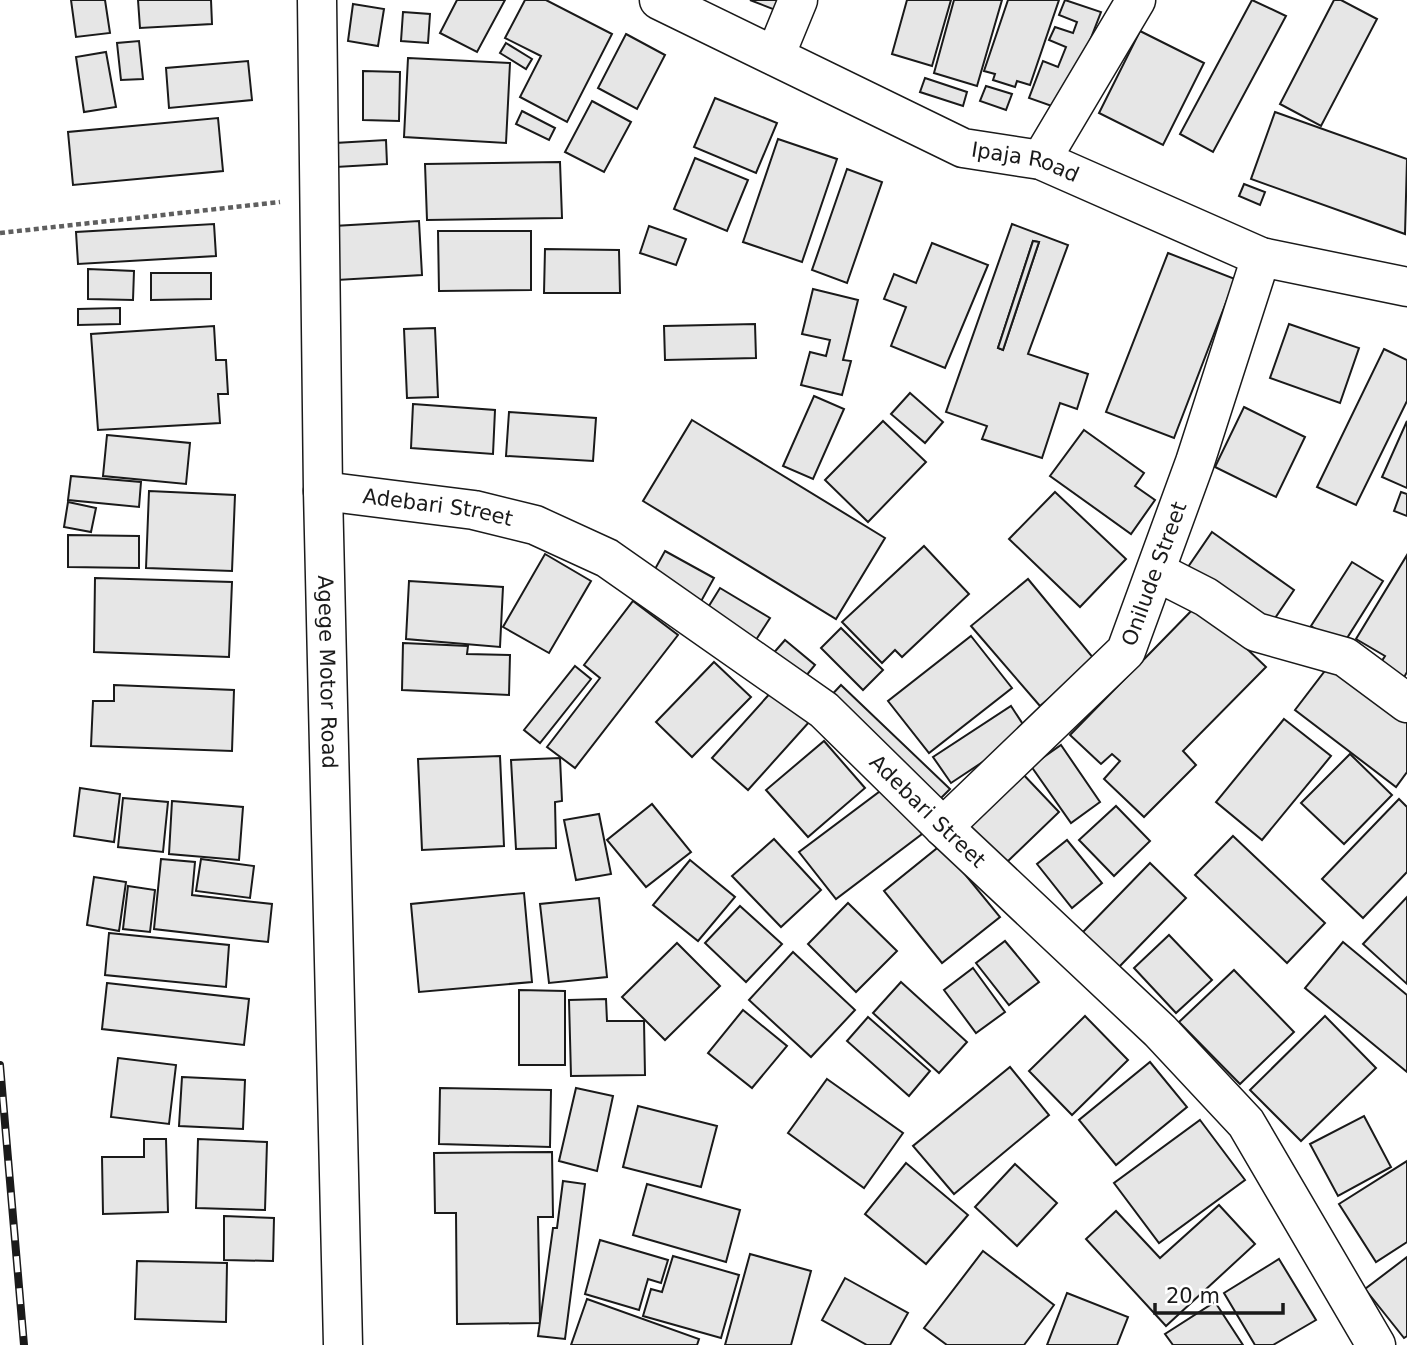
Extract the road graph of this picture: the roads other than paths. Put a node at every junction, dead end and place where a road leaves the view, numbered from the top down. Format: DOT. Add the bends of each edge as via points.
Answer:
graph roads {
  1 [pos="317,0"];
  2 [pos="659,0"];
  3 [pos="798,0"];
  4 [pos="1136,0"];
  5 [pos="775,56"];
  6 [pos="1041,160"];
  7 [pos="1261,257"];
  8 [pos="1407,287"];
  9 [pos="323,491"];
  10 [pos="1157,572"];
  11 [pos="1407,703"];
  12 [pos="943,827"];
  13 [pos="343,1345"];
  14 [pos="1376,1345"];
  1 -- 9 [label="street, Agege Motor Road"];
  2 -- 5 [label="street, Ipaja Road"];
  3 -- 5 [label="street"];
  4 -- 6 [label="street"];
  5 -- 6 [label="street, Ipaja Road" via="963,148"];
  6 -- 7 [label="street, Ipaja Road"];
  7 -- 8 [label="street, Ipaja Road"];
  7 -- 10 [label="street, Onilude Street"];
  9 -- 12 [label="street, Adebari Street" via="474,510 536,525 607,558 824,710"];
  9 -- 13 [label="street, Agege Motor Road"];
  10 -- 11 [label="street" via="1206,597 1256,632 1345,657"];
  10 -- 12 [label="street, Onilude Street" via="1126,651"];
  12 -- 14 [label="street, Adebari Street" via="1160,1031 1246,1123"];
}
